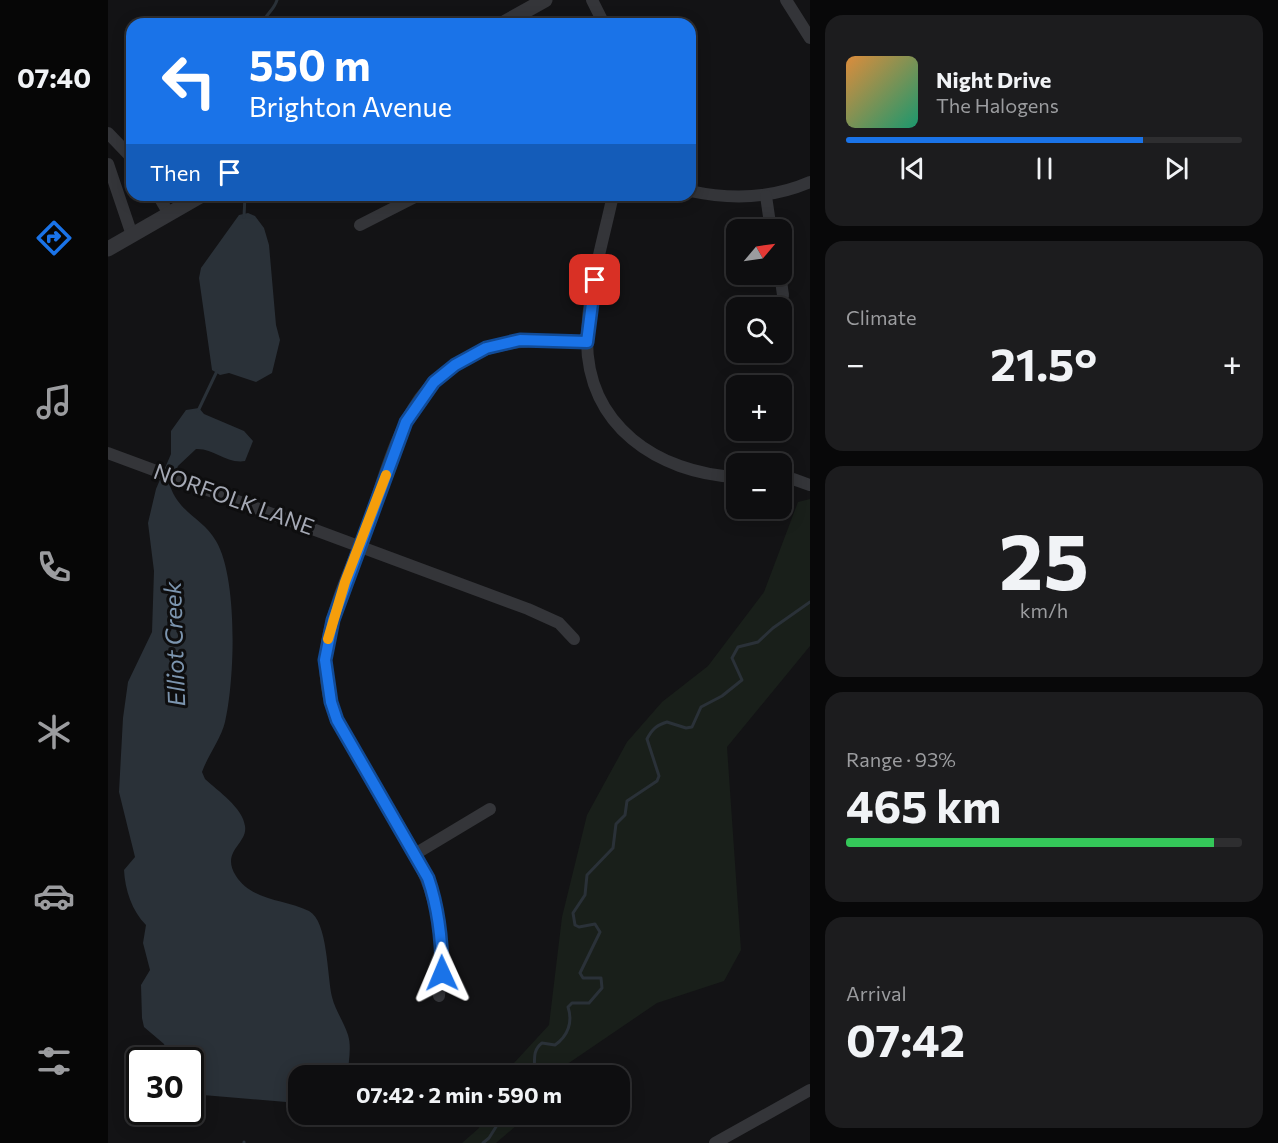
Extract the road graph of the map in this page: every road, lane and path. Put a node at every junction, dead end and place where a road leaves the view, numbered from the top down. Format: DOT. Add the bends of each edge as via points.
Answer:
graph roads {
  1 [pos="545,0"];
  2 [pos="592,0"];
  3 [pos="786,0"];
  4 [pos="513,18"];
  5 [pos="601,18"];
  6 [pos="810,38"];
  7 [pos="108,133"];
  8 [pos="126,152"];
  9 [pos="108,164"];
  10 [pos="810,182"];
  11 [pos="696,192"];
  12 [pos="766,196"];
  13 [pos="161,201"];
  14 [pos="192,201"];
  15 [pos="407,201"];
  16 [pos="613,201"];
  17 [pos="169,214"];
  18 [pos="769,219"];
  19 [pos="360,225"];
  20 [pos="132,235"];
  21 [pos="108,249"];
  22 [pos="782,285"];
  23 [pos="783,295"];
  24 [pos="587,342"];
  25 [pos="108,453"];
  26 [pos="726,476"];
  27 [pos="792,479"];
  28 [pos="810,485"];
  29 [pos="360,546"];
  30 [pos="574,639"];
  31 [pos="490,808"];
  32 [pos="416,854"];
  33 [pos="439,996"];
  34 [pos="810,1090"];
  35 [pos="715,1143"];
  1 -- 4 [label="street"];
  2 -- 5 [label="street"];
  3 -- 6 [label="street"];
  7 -- 8 [label="street"];
  9 -- 20 [label="street"];
  10 -- 12 [label="street"];
  11 -- 12 [label="street" via="730,198"];
  12 -- 18 [label="street"];
  13 -- 17 [label="street"];
  14 -- 17 [label="street"];
  15 -- 19 [label="street"];
  16 -- 24 [label="street" via="595,280"];
  17 -- 20 [label="street"];
  20 -- 21 [label="street"];
  22 -- 23 [label="street"];
  24 -- 26 [label="street" via="598,390 615,421 635,442 675,466"];
  24 -- 29 [label="street" via="520,340 486,348 434,382 406,422"];
  25 -- 29 [label="street, NORFOLK LANE"];
  27 -- 28 [label="street"];
  29 -- 30 [label="street, NORFOLK LANE" via="553,619"];
  29 -- 32 [label="street" via="327,641 326,681 337,720"];
  31 -- 32 [label="street"];
  32 -- 33 [label="street" via="437,905 442,940"];
  34 -- 35 [label="street"];
}
